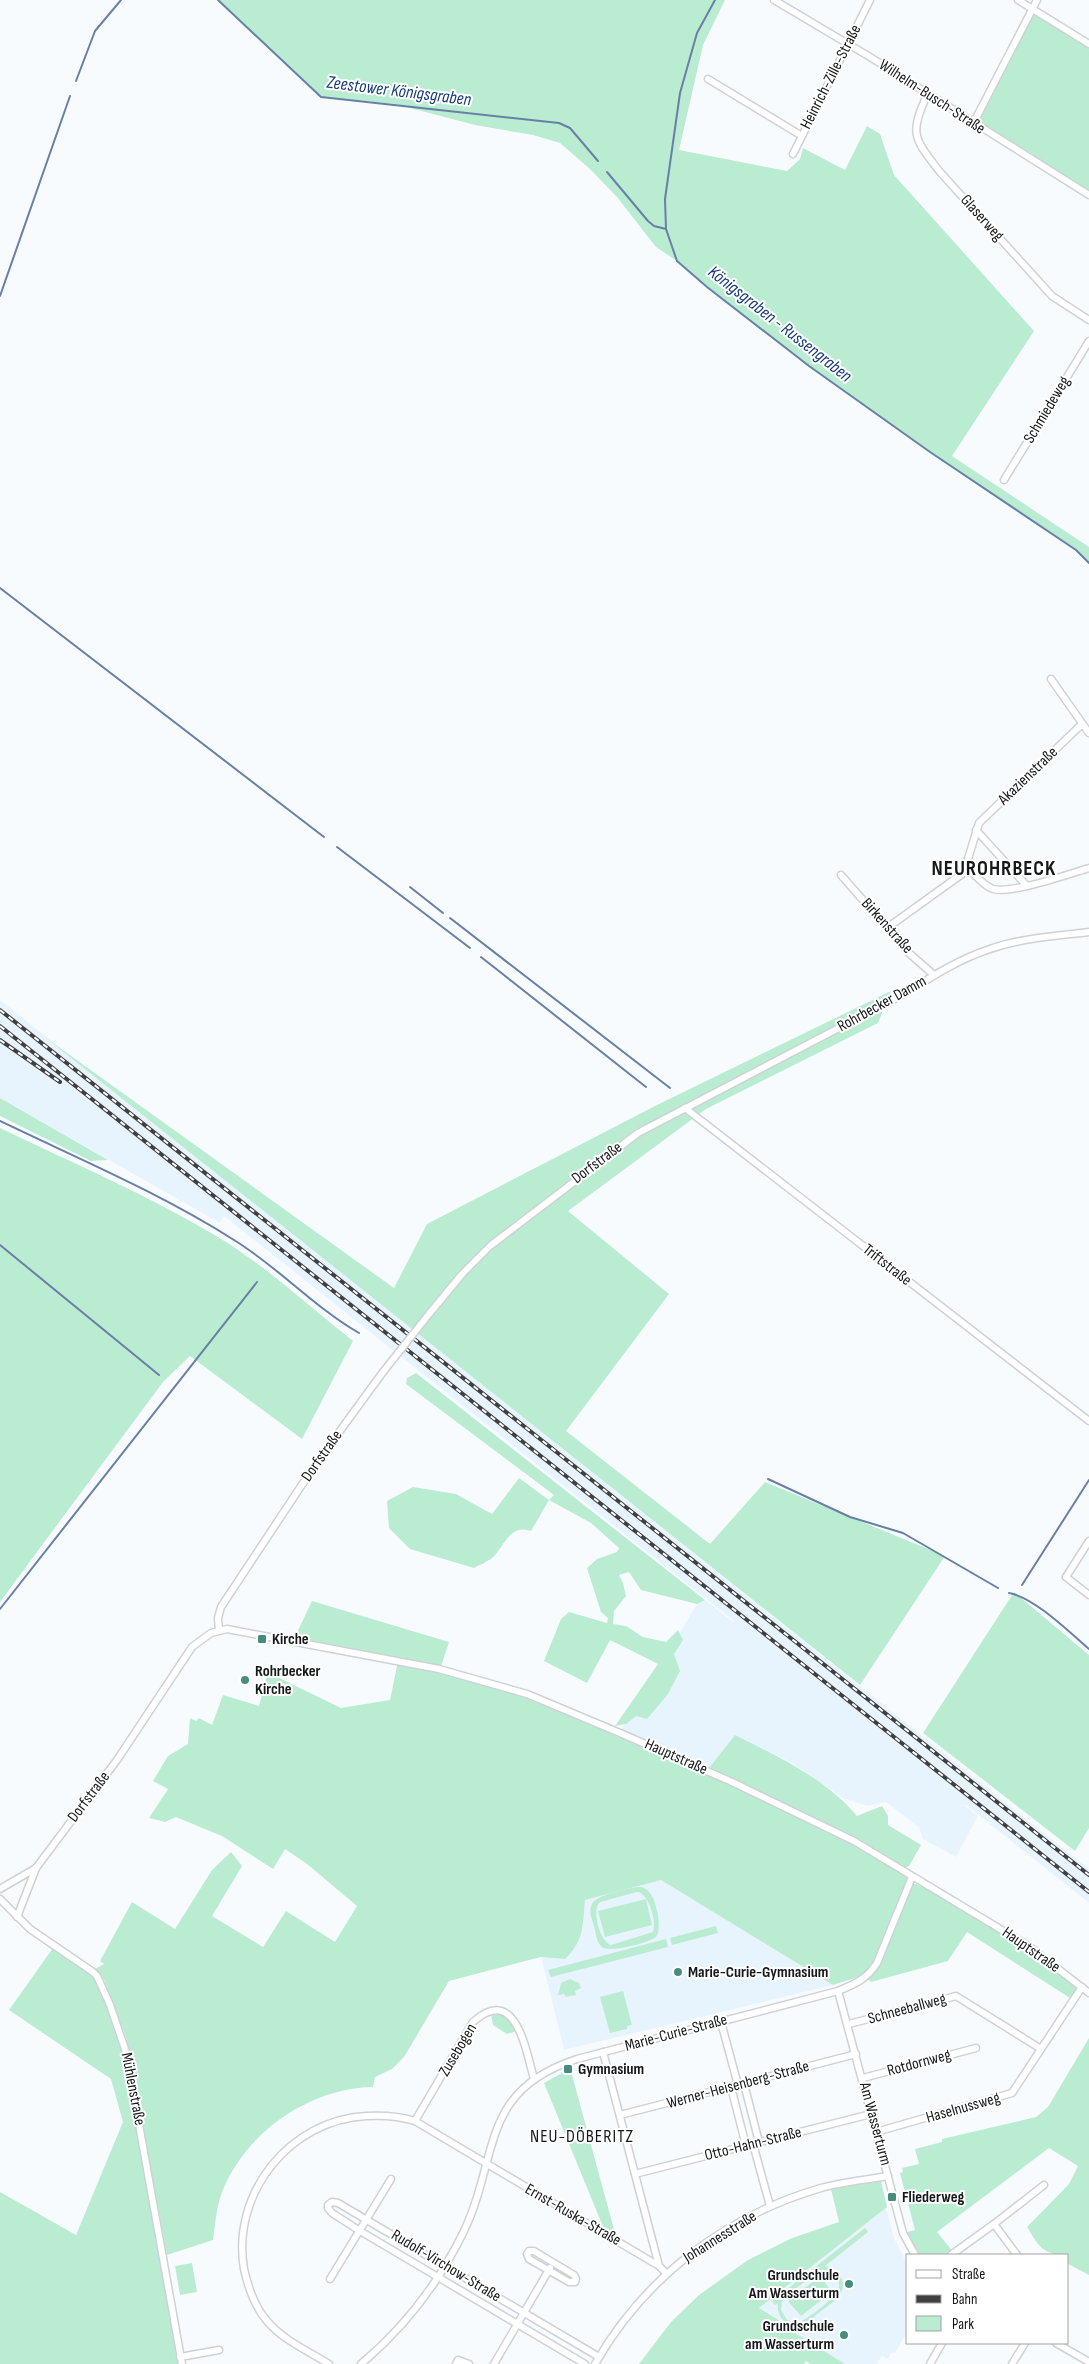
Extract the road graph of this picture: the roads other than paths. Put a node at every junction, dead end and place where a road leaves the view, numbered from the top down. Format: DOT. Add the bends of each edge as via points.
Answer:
graph roads {
  1 [pos="774,0"];
  2 [pos="870,0"];
  3 [pos="1018,0"];
  4 [pos="1037,0"];
  5 [pos="1032,9"];
  6 [pos="1089,44"];
  7 [pos="848,45"];
  8 [pos="708,79"];
  9 [pos="927,95"];
  10 [pos="973,124"];
  11 [pos="802,136"];
  12 [pos="793,154"];
  13 [pos="1089,195"];
  14 [pos="1089,320"];
  15 [pos="1089,341"];
  16 [pos="1004,480"];
  17 [pos="1051,679"];
  18 [pos="1082,724"];
  19 [pos="1089,733"];
  20 [pos="976,830"];
  21 [pos="1089,868"];
  22 [pos="969,870"];
  23 [pos="841,875"];
  24 [pos="1027,886"];
  25 [pos="887,928"];
  26 [pos="1089,932"];
  27 [pos="934,975"];
  28 [pos="685,1108"];
  29 [pos="1089,1421"];
  30 [pos="1089,1541"];
  31 [pos="1089,1595"];
  32 [pos="219,1630"];
  33 [pos="36,1868"];
  34 [pos="912,1877"];
  35 [pos="0,1889"];
  36 [pos="0,1899"];
  37 [pos="17,1916"];
  38 [pos="1082,1987"];
  39 [pos="838,1991"];
  40 [pos="1089,1993"];
  41 [pos="721,2022"];
  42 [pos="849,2024"];
  43 [pos="976,2048"];
  44 [pos="1041,2049"];
  45 [pos="603,2052"];
  46 [pos="856,2054"];
  47 [pos="863,2078"];
  48 [pos="534,2079"];
  49 [pos="738,2085"];
  50 [pos="871,2114"];
  51 [pos="620,2116"];
  52 [pos="415,2121"];
  53 [pos="876,2132"];
  54 [pos="753,2144"];
  55 [pos="486,2164"];
  56 [pos="635,2174"];
  57 [pos="888,2176"];
  58 [pos="391,2180"];
  59 [pos="1044,2185"];
  60 [pos="770,2206"];
  61 [pos="367,2220"];
  62 [pos="994,2224"];
  63 [pos="360,2231"];
  64 [pos="914,2254"];
  65 [pos="952,2254"];
  66 [pos="1016,2254"];
  67 [pos="553,2263"];
  68 [pos="445,2265"];
  69 [pos="659,2266"];
  70 [pos="549,2271"];
  71 [pos="666,2273"];
  72 [pos="438,2277"];
  73 [pos="330,2279"];
  74 [pos="524,2313"];
  75 [pos="517,2324"];
  76 [pos="941,2344"];
  77 [pos="1024,2344"];
  78 [pos="1058,2344"];
  79 [pos="219,2350"];
  80 [pos="180,2357"];
  81 [pos="599,2357"];
  82 [pos="1089,2363"];
  83 [pos="182,2364"];
  84 [pos="330,2364"];
  85 [pos="361,2364"];
  86 [pos="456,2364"];
  87 [pos="469,2364"];
  88 [pos="494,2364"];
  89 [pos="585,2364"];
  90 [pos="595,2364"];
  91 [pos="930,2364"];
  92 [pos="1012,2364"];
  1 -- 7 [label="street, Wilhelm-Busch-Straße"];
  2 -- 7 [label="street, Heinrich-Zille-Straße"];
  3 -- 5 [label="street"];
  4 -- 5 [label="street"];
  5 -- 6 [label="street"];
  5 -- 10 [label="street"];
  7 -- 9 [label="street, Wilhelm-Busch-Straße"];
  7 -- 11 [label="street, Heinrich-Zille-Straße"];
  8 -- 11 [label="street"];
  9 -- 10 [label="street, Wilhelm-Busch-Straße"];
  9 -- 14 [label="street, Glaserweg" via="916,123 916,135 923,151 1052,296"];
  10 -- 13 [label="street, Wilhelm-Busch-Straße"];
  11 -- 12 [label="street, Heinrich-Zille-Straße"];
  15 -- 16 [label="street, Schmiedeweg"];
  17 -- 18 [label="street"];
  18 -- 19 [label="street"];
  18 -- 20 [label="street, Akazienstraße" via="979,823"];
  20 -- 22 [label="street, Akazienstraße" via="967,862"];
  20 -- 24 [label="street"];
  21 -- 24 [label="street"];
  22 -- 24 [label="street" via="992,889"];
  22 -- 25 [label="street"];
  23 -- 25 [label="street, Birkenstraße"];
  25 -- 27 [label="street, Birkenstraße"];
  26 -- 27 [label="street, Rohrbecker Damm" via="990,949"];
  27 -- 28 [label="street, Rohrbecker Damm" via="904,994"];
  28 -- 29 [label="street, Triftstraße"];
  28 -- 32 [label="street, Dorfstraße, bridge" via="638,1133 503,1236 463,1273 383,1372 315,1465 221,1607"];
  30 -- 31 [label="street" via="1066,1577"];
  32 -- 33 [label="street, Dorfstraße" via="192,1647 117,1760"];
  32 -- 34 [label="street, Hauptstraße" via="263,1635 438,1669 527,1694 692,1764 816,1822"];
  33 -- 35 [label="street"];
  33 -- 37 [label="street"];
  34 -- 38 [label="street, Hauptstraße" via="1030,1947"];
  34 -- 39 [label="street, Marie-Curie-Straße" via="872,1971 857,1984"];
  36 -- 37 [label="street, Mühlenstraße"];
  37 -- 80 [label="street, Mühlenstraße" via="30,1929 97,1976 120,2031 133,2087"];
  38 -- 40 [label="street, Hauptstraße"];
  38 -- 44 [label="street, Haselnussweg"];
  39 -- 41 [label="street, Marie-Curie-Straße"];
  39 -- 42 [label="street, Am Wasserturm"];
  41 -- 45 [label="street, Marie-Curie-Straße"];
  41 -- 49 [label="street"];
  42 -- 44 [label="street, Schneeballweg" via="956,1996"];
  42 -- 46 [label="street, Am Wasserturm"];
  43 -- 47 [label="street, Rotdornweg"];
  44 -- 53 [label="street, Haselnussweg" via="1015,2090 1008,2095"];
  45 -- 48 [label="street, Marie-Curie-Straße" via="554,2067"];
  45 -- 51 [label="street"];
  46 -- 47 [label="street, Am Wasserturm"];
  46 -- 49 [label="street, Werner-Heisenberg-Straße"];
  47 -- 50 [label="street, Am Wasserturm"];
  48 -- 52 [label="street, Zusebogen" via="518,2024 504,2012 489,2012 473,2022"];
  48 -- 55 [label="street, Marie-Curie-Straße" via="510,2101 499,2119"];
  49 -- 51 [label="street, Werner-Heisenberg-Straße"];
  49 -- 54 [label="street"];
  49 -- 54 [label="street"];
  50 -- 53 [label="street, Am Wasserturm"];
  50 -- 54 [label="street, Otto-Hahn-Straße"];
  51 -- 56 [label="street"];
  52 -- 55 [label="street, Ernst-Ruska-Straße"];
  52 -- 84 [label="street" via="379,2115 326,2124 279,2155 251,2198 245,2219 243,2261 246,2281 256,2304 280,2335"];
  53 -- 57 [label="street, Am Wasserturm"];
  54 -- 56 [label="street, Otto-Hahn-Straße"];
  54 -- 60 [label="street"];
  55 -- 68 [label="street, Marie-Curie-Straße" via="463,2233"];
  55 -- 69 [label="street, Ernst-Ruska-Straße"];
  56 -- 69 [label="street"];
  57 -- 60 [label="street, Johannesstraße" via="822,2188"];
  57 -- 64 [label="street, Am Wasserturm" via="903,2233"];
  58 -- 61 [label="street"];
  59 -- 62 [label="street"];
  60 -- 71 [label="street, Johannesstraße" via="717,2235"];
  61 -- 63 [label="street"];
  61 -- 63 [label="street, Rudolf-Virchow-Straße" via="338,2203 328,2205 332,2212"];
  61 -- 68 [label="street, Rudolf-Virchow-Straße"];
  62 -- 65 [label="street"];
  62 -- 66 [label="street"];
  63 -- 72 [label="street, Rudolf-Virchow-Straße"];
  63 -- 73 [label="street"];
  67 -- 70 [label="street"];
  67 -- 70 [label="street" via="532,2250 528,2254 529,2259"];
  67 -- 70 [label="street" via="574,2274 575,2282"];
  68 -- 72 [label="street, Marie-Curie-Straße"];
  68 -- 74 [label="street, Rudolf-Virchow-Straße"];
  69 -- 71 [label="street, Ernst-Ruska-Straße"];
  70 -- 74 [label="street"];
  71 -- 81 [label="street, Johannesstraße" via="620,2325"];
  72 -- 75 [label="street, Rudolf-Virchow-Straße"];
  72 -- 85 [label="street, Marie-Curie-Straße" via="410,2316"];
  74 -- 75 [label="street"];
  74 -- 81 [label="street, Rudolf-Virchow-Straße"];
  75 -- 88 [label="street"];
  75 -- 89 [label="street, Rudolf-Virchow-Straße"];
  76 -- 91 [label="street"];
  77 -- 92 [label="street"];
  78 -- 82 [label="street"];
  79 -- 80 [label="street"];
  80 -- 83 [label="street, Mühlenstraße"];
  81 -- 90 [label="street, Johannesstraße"];
  86 -- 87 [label="street" via="458,2360"];
}
